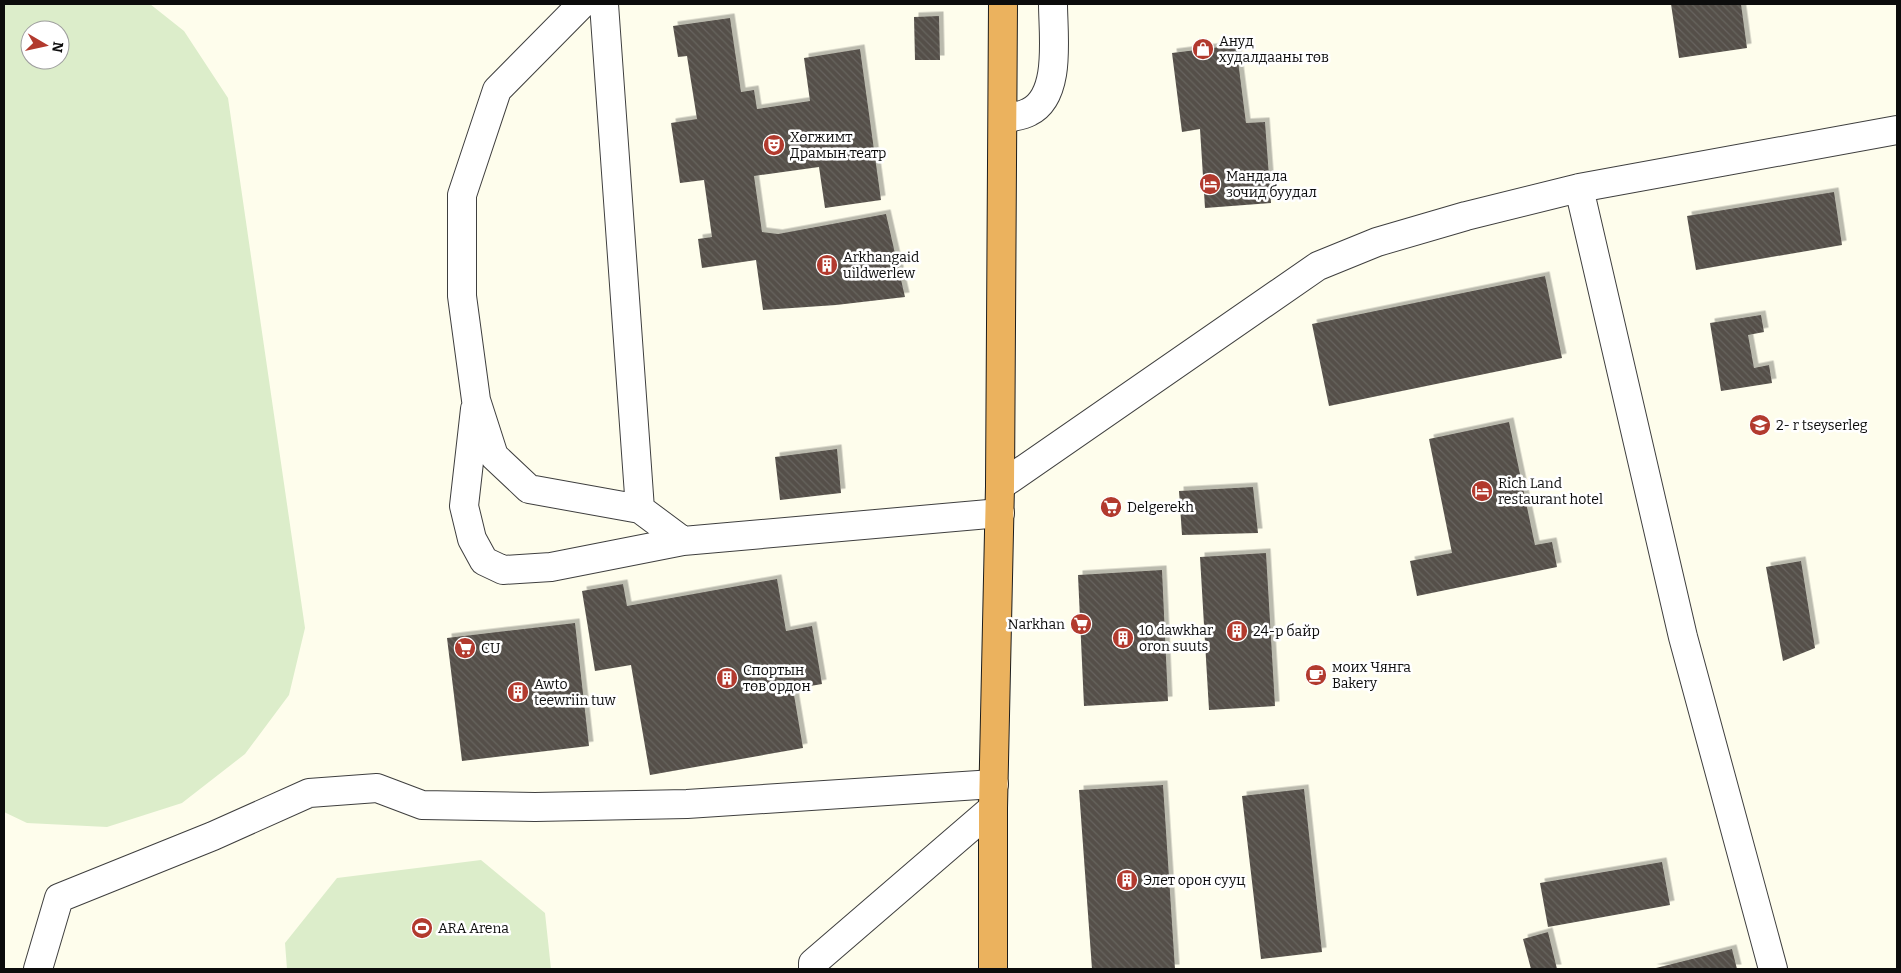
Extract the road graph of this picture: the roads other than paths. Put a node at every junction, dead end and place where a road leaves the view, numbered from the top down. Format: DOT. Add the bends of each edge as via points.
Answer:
graph roads {
  1 [pos="582,4"];
  2 [pos="604,4"];
  3 [pos="1003,4"];
  4 [pos="1053,4"];
  5 [pos="1003,119"];
  6 [pos="1897,130"];
  7 [pos="1579,188"];
  8 [pos="476,400"];
  9 [pos="1000,486"];
  10 [pos="640,509"];
  11 [pos="1000,513"];
  12 [pos="683,541"];
  13 [pos="994,796"];
  14 [pos="38,969"];
  15 [pos="812,969"];
  16 [pos="993,969"];
  17 [pos="1773,969"];
  1 -- 8 [label="street" via="497,90 462,195 462,296"];
  2 -- 10 [label="street"];
  3 -- 5 [label="highway"];
  4 -- 5 [label="street" via="1053,74 1045,98 1028,113"];
  5 -- 9 [label="highway"];
  6 -- 7 [label="street"];
  7 -- 9 [label="street" via="1377,242 1318,266"];
  7 -- 17 [label="street" via="1683,637"];
  8 -- 10 [label="street" via="494,456 528,489"];
  8 -- 12 [label="street" via="464,506 472,539 484,561 503,570 551,567"];
  9 -- 11 [label="highway"];
  10 -- 12 [label="street"];
  11 -- 12 [label="street"];
  11 -- 13 [label="highway"];
  13 -- 14 [label="street" via="535,807 422,805 376,788 309,793 59,898"];
  13 -- 15 [label="street" via="813,963"];
  13 -- 16 [label="highway"];
}
